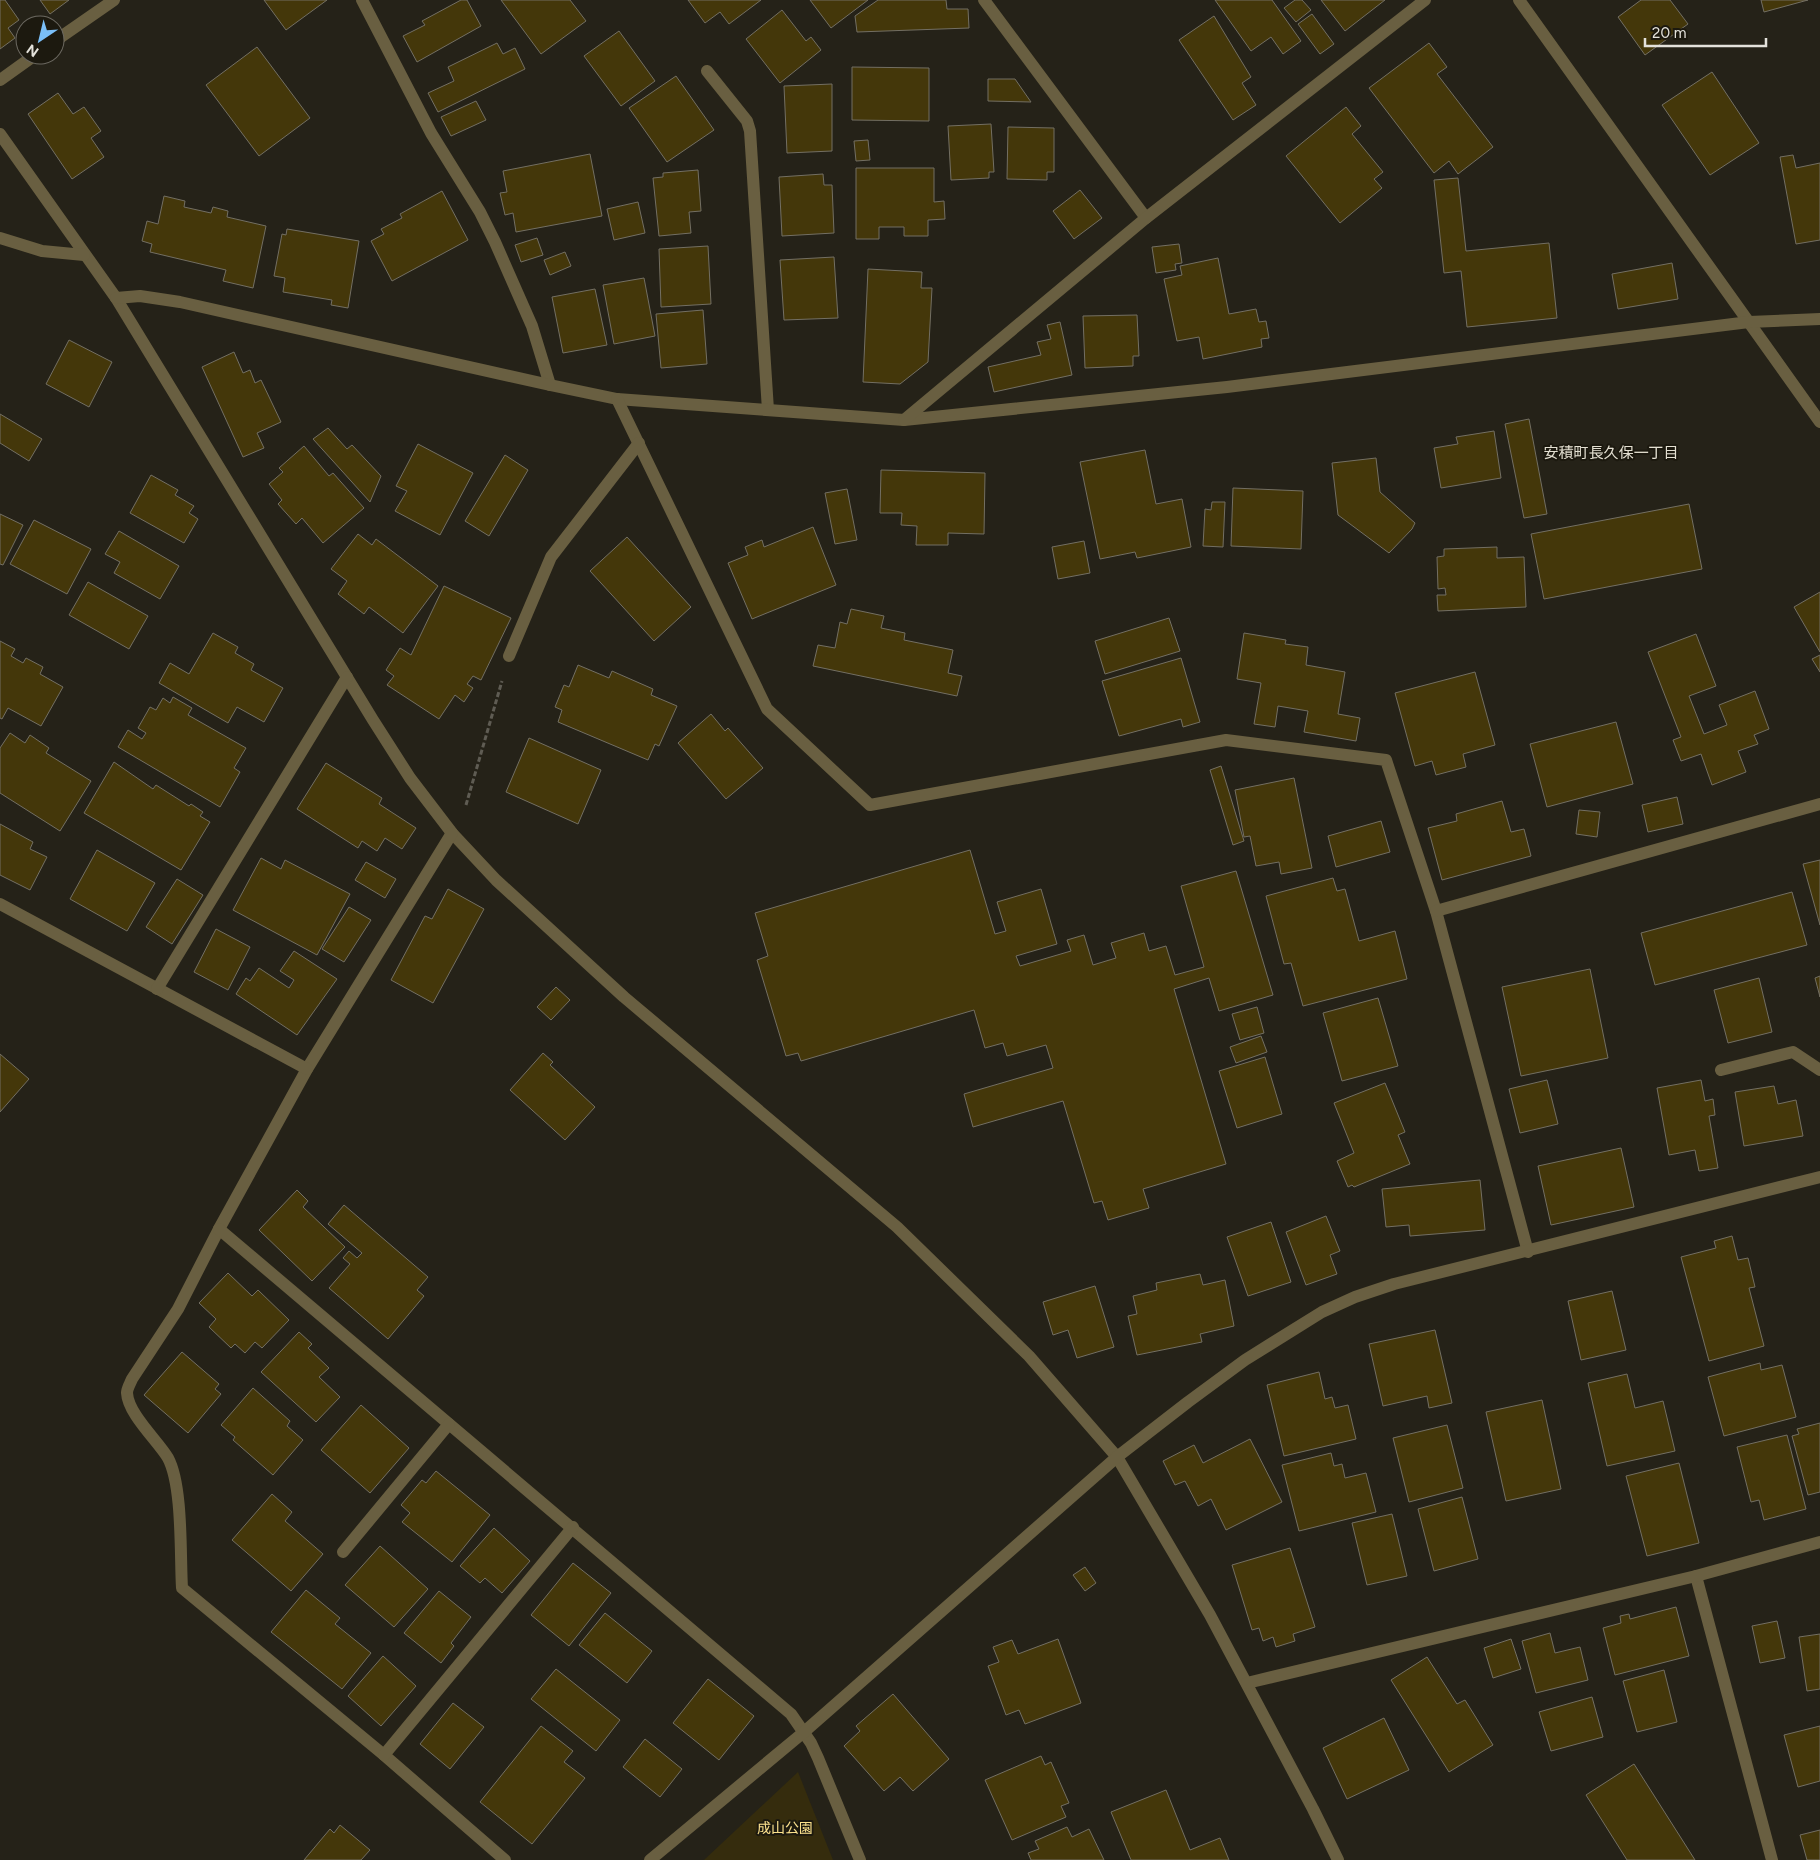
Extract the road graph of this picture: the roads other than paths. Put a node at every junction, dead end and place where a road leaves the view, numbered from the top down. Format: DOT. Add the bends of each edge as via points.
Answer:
graph roads {
  1 [pos="114,0"];
  2 [pos="362,0"];
  3 [pos="984,0"];
  4 [pos="1425,0"];
  5 [pos="1519,0"];
  6 [pos="65,34"];
  7 [pos="21,65"];
  8 [pos="708,71"];
  9 [pos="0,80"];
  10 [pos="0,134"];
  11 [pos="1146,218"];
  12 [pos="0,238"];
  13 [pos="84,255"];
  14 [pos="116,298"];
  15 [pos="1820,319"];
  16 [pos="1748,322"];
  17 [pos="550,385"];
  18 [pos="617,398"];
  19 [pos="768,410"];
  20 [pos="904,420"];
  21 [pos="1820,422"];
  22 [pos="639,443"];
  23 [pos="509,656"];
  24 [pos="347,677"];
  25 [pos="1820,804"];
  26 [pos="452,833"];
  27 [pos="0,904"];
  28 [pos="1436,911"];
  29 [pos="157,989"];
  30 [pos="307,1070"];
  31 [pos="1722,1070"];
  32 [pos="1820,1070"];
  33 [pos="1820,1177"];
  34 [pos="218,1229"];
  35 [pos="1528,1252"];
  36 [pos="449,1424"];
  37 [pos="1118,1457"];
  38 [pos="573,1527"];
  39 [pos="1820,1542"];
  40 [pos="343,1552"];
  41 [pos="1696,1576"];
  42 [pos="1247,1684"];
  43 [pos="804,1732"];
  44 [pos="384,1755"];
  45 [pos="504,1860"];
  46 [pos="650,1860"];
  47 [pos="860,1860"];
  48 [pos="1338,1860"];
  49 [pos="1772,1860"];
  1 -- 6 [label="street"];
  2 -- 17 [label="street" via="431,133 495,242 532,326"];
  3 -- 11 [label="street"];
  4 -- 11 [label="street"];
  5 -- 16 [label="street"];
  7 -- 9 [label="street"];
  8 -- 19 [label="street" via="747,121 750,131"];
  10 -- 13 [label="street"];
  11 -- 20 [label="street"];
  12 -- 13 [label="street" via="42,251"];
  13 -- 14 [label="street"];
  14 -- 17 [label="street" via="140,296 180,302"];
  14 -- 24 [label="street"];
  15 -- 16 [label="street"];
  16 -- 20 [label="street" via="1227,387"];
  16 -- 21 [label="street"];
  17 -- 18 [label="street"];
  18 -- 19 [label="street"];
  18 -- 22 [label="street"];
  19 -- 20 [label="street"];
  22 -- 23 [label="street" via="551,558"];
  22 -- 28 [label="street" via="767,709 870,805 1226,740 1386,760"];
  24 -- 26 [label="street" via="410,778"];
  24 -- 29 [label="street"];
  25 -- 28 [label="street"];
  26 -- 30 [label="street"];
  26 -- 37 [label="street" via="496,880 624,997 897,1227 1029,1356"];
  27 -- 29 [label="street"];
  28 -- 35 [label="street"];
  29 -- 30 [label="street"];
  30 -- 34 [label="street"];
  31 -- 32 [label="street" via="1793,1052"];
  33 -- 35 [label="street"];
  34 -- 36 [label="street"];
  34 -- 44 [label="street" via="178,1309 127,1391 136,1414 168,1458 175,1477 182,1588"];
  35 -- 37 [label="street" via="1394,1284 1322,1312 1245,1360"];
  36 -- 38 [label="street"];
  36 -- 40 [label="street"];
  37 -- 42 [label="street"];
  37 -- 43 [label="street"];
  38 -- 43 [label="street" via="773,1697"];
  38 -- 44 [label="street"];
  39 -- 41 [label="street"];
  41 -- 42 [label="street"];
  41 -- 49 [label="street"];
  42 -- 48 [label="street"];
  43 -- 46 [label="street"];
  43 -- 47 [label="street"];
  44 -- 45 [label="street"];
}
